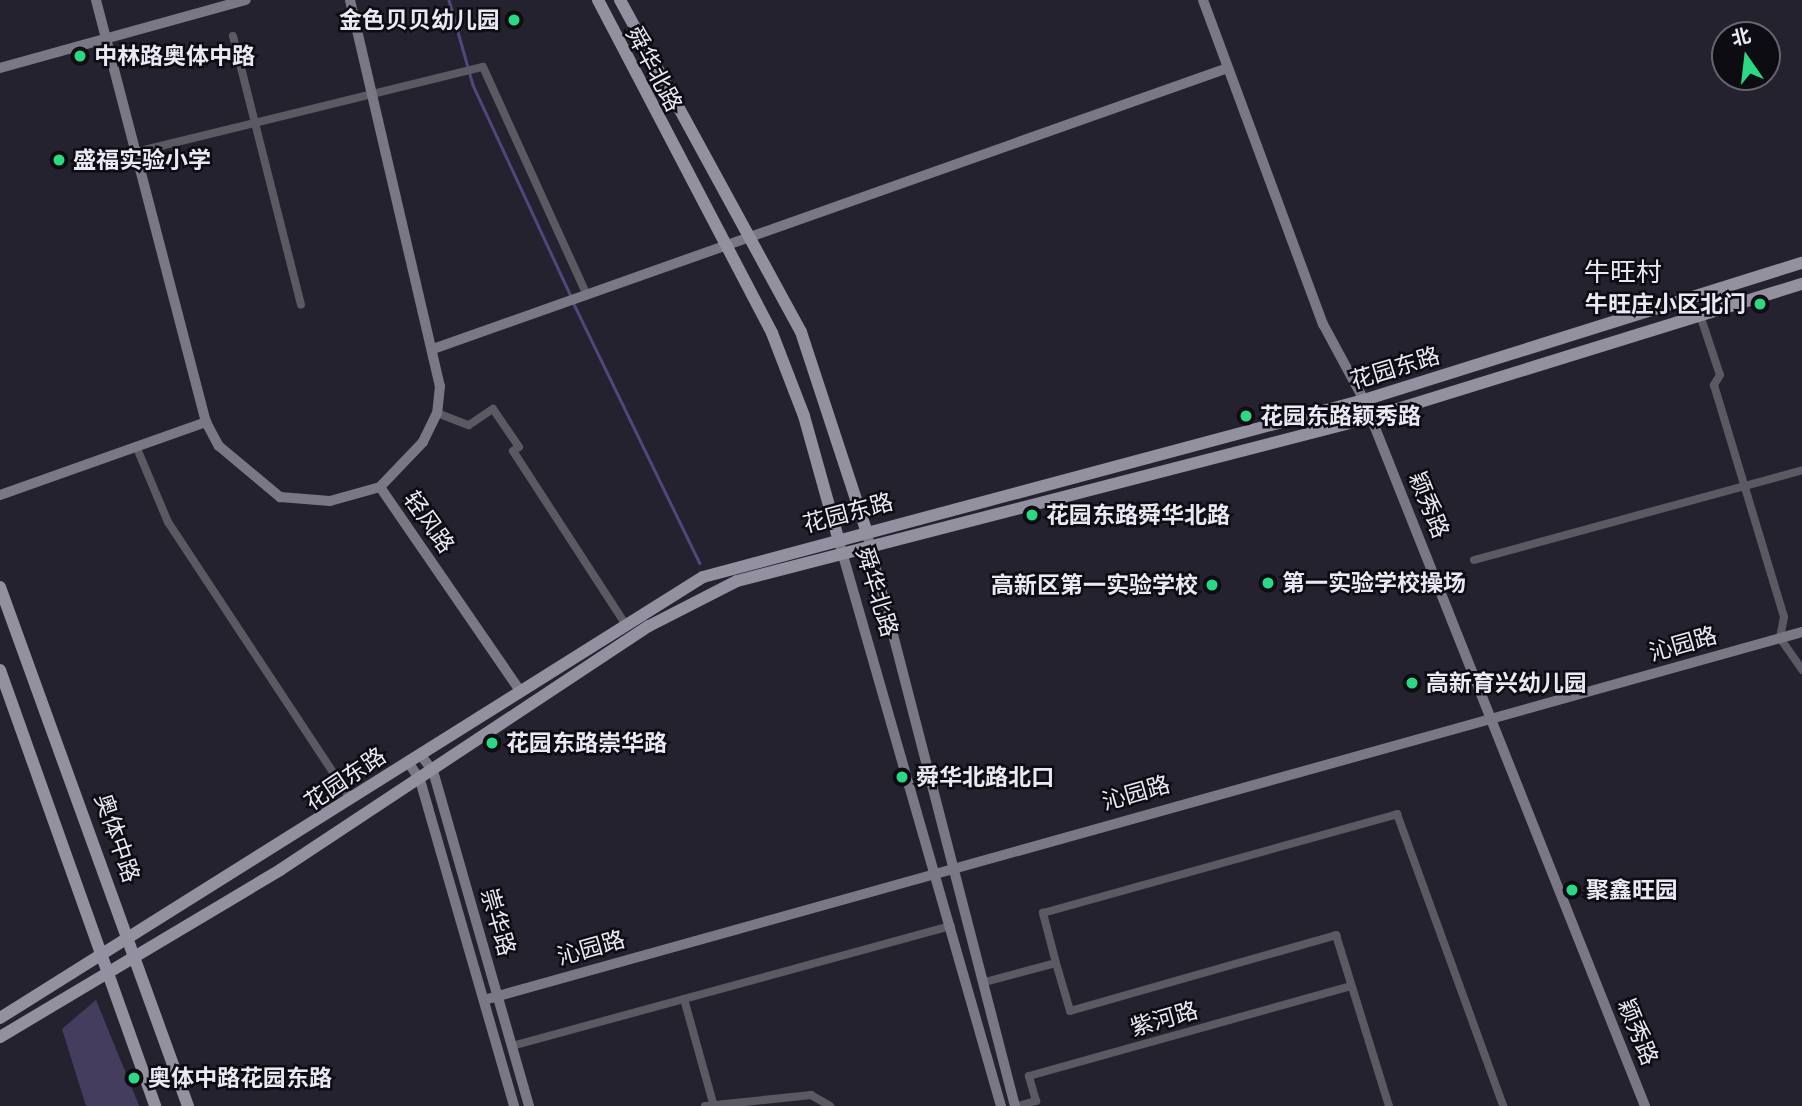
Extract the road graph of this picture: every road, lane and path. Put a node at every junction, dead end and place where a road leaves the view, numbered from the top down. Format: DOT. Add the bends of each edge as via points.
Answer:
graph roads {
  1 [pos="96,0"];
  2 [pos="246,0"];
  3 [pos="350,0"];
  4 [pos="598,0"];
  5 [pos="620,0"];
  6 [pos="1203,0"];
  7 [pos="233,36"];
  8 [pos="107,39"];
  9 [pos="0,68"];
  10 [pos="1228,68"];
  11 [pos="371,94"];
  12 [pos="255,122"];
  13 [pos="136,152"];
  14 [pos="749,234"];
  15 [pos="726,245"];
  16 [pos="1802,263"];
  17 [pos="1802,284"];
  18 [pos="577,298"];
  19 [pos="301,305"];
  20 [pos="1700,315"];
  21 [pos="433,349"];
  22 [pos="1364,400"];
  23 [pos="437,413"];
  24 [pos="1371,417"];
  25 [pos="206,422"];
  26 [pos="136,446"];
  27 [pos="1802,470"];
  28 [pos="1744,486"];
  29 [pos="380,487"];
  30 [pos="0,495"];
  31 [pos="866,530"];
  32 [pos="838,538"];
  33 [pos="870,550"];
  34 [pos="844,556"];
  35 [pos="1474,560"];
  36 [pos="0,587"];
  37 [pos="624,622"];
  38 [pos="1802,632"];
  39 [pos="1780,638"];
  40 [pos="0,670"];
  41 [pos="1802,670"];
  42 [pos="520,691"];
  43 [pos="1489,716"];
  44 [pos="420,754"];
  45 [pos="408,761"];
  46 [pos="433,771"];
  47 [pos="421,780"];
  48 [pos="351,800"];
  49 [pos="956,867"];
  50 [pos="936,872"];
  51 [pos="951,926"];
  52 [pos="130,939"];
  53 [pos="102,955"];
  54 [pos="137,957"];
  55 [pos="1056,963"];
  56 [pos="109,973"];
  57 [pos="985,982"];
  58 [pos="1352,986"];
  59 [pos="497,996"];
  60 [pos="684,999"];
  61 [pos="484,1000"];
  62 [pos="0,1018"];
  63 [pos="0,1037"];
  64 [pos="512,1046"];
  65 [pos="709,1105"];
  66 [pos="155,1106"];
  67 [pos="188,1106"];
  68 [pos="514,1106"];
  69 [pos="529,1106"];
  70 [pos="830,1106"];
  71 [pos="1001,1106"];
  72 [pos="1017,1106"];
  73 [pos="1389,1106"];
  74 [pos="1503,1106"];
  75 [pos="1645,1106"];
  1 -- 8 [label="street, 轻风路"];
  2 -- 8 [label="street"];
  3 -- 11 [label="street"];
  4 -- 15 [label="main road, 舜华北路"];
  5 -- 14 [label="main road, 舜华北路"];
  6 -- 10 [label="street, 颖秀路"];
  7 -- 12 [label="street"];
  8 -- 9 [label="street"];
  8 -- 13 [label="street, 轻风路"];
  10 -- 14 [label="street"];
  10 -- 22 [label="street, 颖秀路" via="1323,324"];
  11 -- 12 [label="street"];
  11 -- 18 [label="street" via="483,67"];
  11 -- 21 [label="street"];
  12 -- 13 [label="street"];
  12 -- 19 [label="street"];
  13 -- 25 [label="street, 轻风路"];
  14 -- 15 [label="street"];
  14 -- 31 [label="main road, 舜华北路" via="801,332"];
  15 -- 18 [label="street"];
  15 -- 32 [label="main road, 舜华北路" via="804,416"];
  16 -- 22 [label="main road, 花园东路"];
  17 -- 20 [label="main road, 花园东路"];
  18 -- 21 [label="street"];
  20 -- 24 [label="main road, 花园东路"];
  20 -- 28 [label="street"];
  21 -- 23 [label="street"];
  22 -- 24 [label="street, 颖秀路"];
  22 -- 31 [label="main road, 花园东路"];
  23 -- 29 [label="street" via="423,442"];
  23 -- 37 [label="street" via="469,425 493,409 519,447 513,451"];
  24 -- 33 [label="main road, 花园东路"];
  24 -- 43 [label="street, 颖秀路"];
  25 -- 26 [label="street"];
  25 -- 29 [label="street, 轻风路" via="219,446 280,497 330,501"];
  26 -- 30 [label="street"];
  26 -- 48 [label="street" via="168,523"];
  27 -- 28 [label="street"];
  28 -- 35 [label="street"];
  28 -- 39 [label="street" via="1784,617"];
  29 -- 42 [label="street, 轻风路"];
  31 -- 32 [label="main road, 花园东路"];
  31 -- 33 [label="street, 舜华北路"];
  32 -- 34 [label="street, 舜华北路"];
  32 -- 37 [label="main road, 花园东路" via="736,564"];
  33 -- 34 [label="main road, 花园东路"];
  33 -- 49 [label="street, 舜华北路"];
  34 -- 46 [label="main road, 花园东路" via="708,593 649,626"];
  34 -- 50 [label="street, 舜华北路"];
  36 -- 52 [label="main road, 奥体中路"];
  37 -- 42 [label="main road, 花园东路"];
  38 -- 39 [label="street, 沁园路"];
  39 -- 41 [label="street"];
  39 -- 43 [label="street, 沁园路"];
  40 -- 53 [label="main road"];
  42 -- 44 [label="main road, 花园东路"];
  43 -- 49 [label="street, 沁园路"];
  43 -- 75 [label="street, 颖秀路"];
  44 -- 45 [label="main road, 花园东路"];
  44 -- 46 [label="street, 崇华路"];
  45 -- 47 [label="street, 崇华路"];
  45 -- 48 [label="main road, 花园东路"];
  46 -- 47 [label="main road, 花园东路"];
  46 -- 59 [label="street, 崇华路"];
  47 -- 54 [label="main road, 花园东路"];
  47 -- 61 [label="street, 崇华路"];
  48 -- 52 [label="main road, 花园东路"];
  49 -- 50 [label="street, 沁园路"];
  49 -- 57 [label="street, 舜华北路"];
  50 -- 51 [label="street, 舜华北路"];
  50 -- 59 [label="street, 沁园路"];
  51 -- 60 [label="street"];
  51 -- 71 [label="street, 舜华北路"];
  52 -- 53 [label="main road, 花园东路"];
  52 -- 54 [label="main road, 奥体中路"];
  53 -- 56 [label="main road"];
  53 -- 62 [label="main road, 花园东路"];
  54 -- 56 [label="main road, 花园东路"];
  54 -- 67 [label="main road, 奥体中路"];
  55 -- 57 [label="street"];
  55 -- 58 [label="street" via="1070,1011 1336,935"];
  55 -- 74 [label="street" via="1043,913 1397,814"];
  56 -- 63 [label="main road, 花园东路"];
  56 -- 66 [label="main road"];
  57 -- 72 [label="street, 舜华北路"];
  58 -- 72 [label="street, 紫河路" via="1029,1076 1036,1101"];
  58 -- 73 [label="street"];
  59 -- 61 [label="street, 沁园路"];
  59 -- 64 [label="street, 崇华路"];
  60 -- 64 [label="street"];
  60 -- 65 [label="street"];
  61 -- 68 [label="street, 崇华路"];
  64 -- 69 [label="street, 崇华路"];
  65 -- 70 [label="street" via="811,1095"];
}
